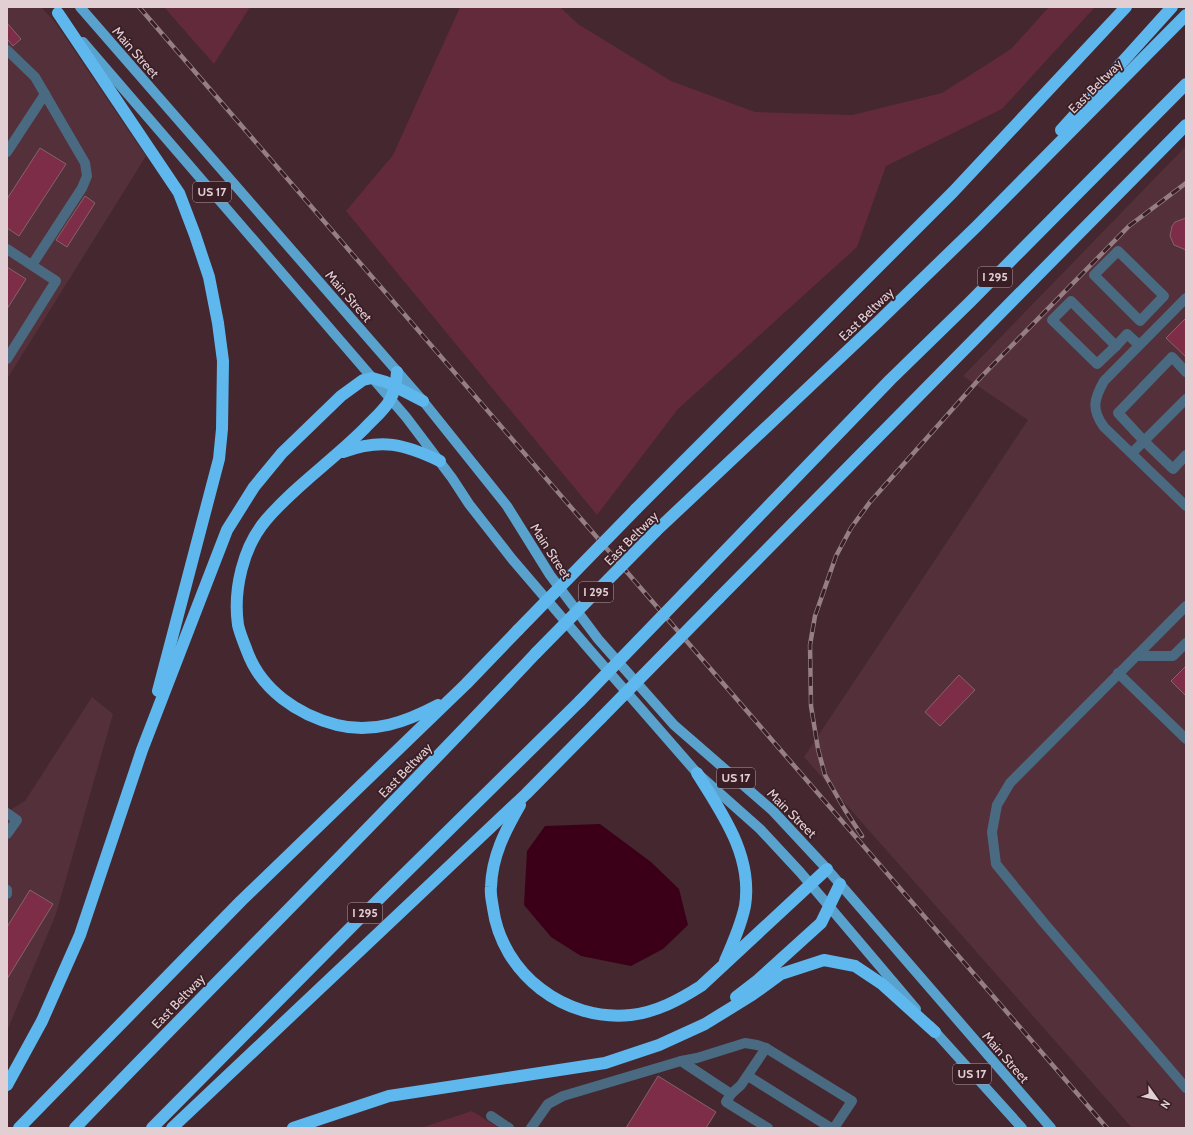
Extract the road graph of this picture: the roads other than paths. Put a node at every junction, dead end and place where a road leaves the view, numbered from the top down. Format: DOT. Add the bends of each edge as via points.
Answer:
graph roads {
  1 [pos="80,7"];
  2 [pos="1126,7"];
  3 [pos="1172,7"];
  4 [pos="55,10"];
  5 [pos="1186,15"];
  6 [pos="7,50"];
  7 [pos="1186,84"];
  8 [pos="45,94"];
  9 [pos="1186,125"];
  10 [pos="7,152"];
  11 [pos="977,226"];
  12 [pos="7,249"];
  13 [pos="32,265"];
  14 [pos="1186,298"];
  15 [pos="1140,321"];
  16 [pos="1127,334"];
  17 [pos="1139,345"];
  18 [pos="1116,346"];
  19 [pos="7,359"];
  20 [pos="397,372"];
  21 [pos="1186,372"];
  22 [pos="372,378"];
  23 [pos="396,386"];
  24 [pos="1186,399"];
  25 [pos="392,400"];
  26 [pos="423,401"];
  27 [pos="1144,441"];
  28 [pos="340,453"];
  29 [pos="1132,453"];
  30 [pos="1186,456"];
  31 [pos="440,461"];
  32 [pos="1186,506"];
  33 [pos="1186,606"];
  34 [pos="1186,643"];
  35 [pos="1136,656"];
  36 [pos="1118,673"];
  37 [pos="453,696"];
  38 [pos="1186,740"];
  39 [pos="142,750"];
  40 [pos="697,773"];
  41 [pos="526,794"];
  42 [pos="7,813"];
  43 [pos="7,834"];
  44 [pos="827,869"];
  45 [pos="840,884"];
  46 [pos="811,885"];
  47 [pos="7,890"];
  48 [pos="7,894"];
  49 [pos="830,905"];
  50 [pos="723,965"];
  51 [pos="705,1024"];
  52 [pos="935,1032"];
  53 [pos="766,1048"];
  54 [pos="681,1061"];
  55 [pos="748,1076"];
  56 [pos="7,1085"];
  57 [pos="1186,1088"];
  58 [pos="731,1094"];
  59 [pos="491,1116"];
  60 [pos="19,1128"];
  61 [pos="75,1128"];
  62 [pos="152,1128"];
  63 [pos="172,1128"];
  64 [pos="293,1128"];
  65 [pos="509,1128"];
  66 [pos="531,1128"];
  67 [pos="768,1128"];
  68 [pos="833,1128"];
  69 [pos="1022,1128"];
  70 [pos="1051,1128"];
  1 -- 20 [label="main road, Main Street / US 17"];
  2 -- 37 [label="highway, bridge" via="953,192"];
  3 -- 11 [label="highway"];
  4 -- 22 [label="main road, US 17"];
  4 -- 39 [label="highway" via="179,193 208,277 223,361 219,459"];
  5 -- 11 [label="highway, East Beltway / I 295"];
  6 -- 8 [label="street" via="35,77"];
  7 -- 62 [label="highway, I 295, bridge" via="890,380 580,701"];
  8 -- 10 [label="street"];
  8 -- 13 [label="street" via="85,163 88,176"];
  9 -- 41 [label="highway, bridge"];
  11 -- 61 [label="highway, East Beltway / I 295, bridge" via="656,531"];
  12 -- 13 [label="street"];
  13 -- 19 [label="street" via="56,281"];
  14 -- 17 [label="street"];
  15 -- 15 [label="street" via="1094,275 1118,251 1164,296"];
  15 -- 16 [label="street"];
  16 -- 17 [label="street"];
  16 -- 18 [label="street"];
  17 -- 29 [label="street" via="1104,381 1096,395 1095,407 1098,419 1104,427"];
  18 -- 18 [label="street" via="1071,301 1052,320 1097,364"];
  20 -- 23 [label="highway"];
  20 -- 26 [label="main road, Main Street / US 17"];
  21 -- 27 [label="street" via="1172,357 1118,413"];
  22 -- 23 [label="highway"];
  22 -- 25 [label="main road, US 17"];
  22 -- 39 [label="highway" via="363,380 341,396 282,453 254,487 227,530"];
  23 -- 25 [label="highway"];
  23 -- 26 [label="highway"];
  24 -- 27 [label="street"];
  25 -- 28 [label="highway"];
  25 -- 31 [label="main road, US 17"];
  26 -- 44 [label="main road, Main Street / US 17" via="507,506 550,574 598,639 674,725 773,810"];
  27 -- 29 [label="street"];
  27 -- 30 [label="street" via="1173,469"];
  28 -- 31 [label="highway" via="358,447 398,444"];
  28 -- 37 [label="highway" via="265,520 251,543 240,573 237,602 238,626 250,659 268,685 289,704 318,720 344,726 372,728 400,723"];
  29 -- 32 [label="street"];
  31 -- 40 [label="main road, US 17" via="469,504 512,559"];
  33 -- 35 [label="street"];
  34 -- 35 [label="street" via="1173,656"];
  35 -- 36 [label="street"];
  36 -- 38 [label="street"];
  36 -- 57 [label="street" via="1010,783 997,805 992,832 996,864"];
  37 -- 60 [label="highway" via="241,901"];
  39 -- 56 [label="highway" via="80,935 42,1021"];
  40 -- 46 [label="main road, US 17" via="760,829"];
  40 -- 50 [label="highway" via="736,839 743,862 745,904 740,924"];
  41 -- 50 [label="highway" via="502,837 493,865 490,888 495,924 511,959 535,985 563,1003 586,1012 631,1015 648,1012 682,998 701,986"];
  41 -- 63 [label="highway"];
  42 -- 43 [label="street" via="18,820"];
  44 -- 45 [label="main road, Main Street / US 17"];
  44 -- 46 [label="highway"];
  45 -- 49 [label="highway"];
  45 -- 70 [label="main road, Main Street / US 17"];
  46 -- 49 [label="main road, US 17"];
  46 -- 50 [label="highway"];
  47 -- 48 [label="street"];
  49 -- 51 [label="highway" via="816,928"];
  49 -- 52 [label="main road, US 17"];
  51 -- 52 [label="highway" via="781,974 824,960 855,966 882,984"];
  51 -- 64 [label="highway" via="659,1045 605,1063 389,1096"];
  52 -- 69 [label="main road, US 17"];
  53 -- 54 [label="street" via="744,1042"];
  53 -- 55 [label="street"];
  53 -- 68 [label="street" via="852,1101"];
  54 -- 58 [label="street"];
  54 -- 66 [label="street" via="563,1096 548,1104"];
  55 -- 58 [label="street"];
  55 -- 68 [label="street"];
  58 -- 67 [label="street" via="726,1102"];
  59 -- 65 [label="street"];
}
